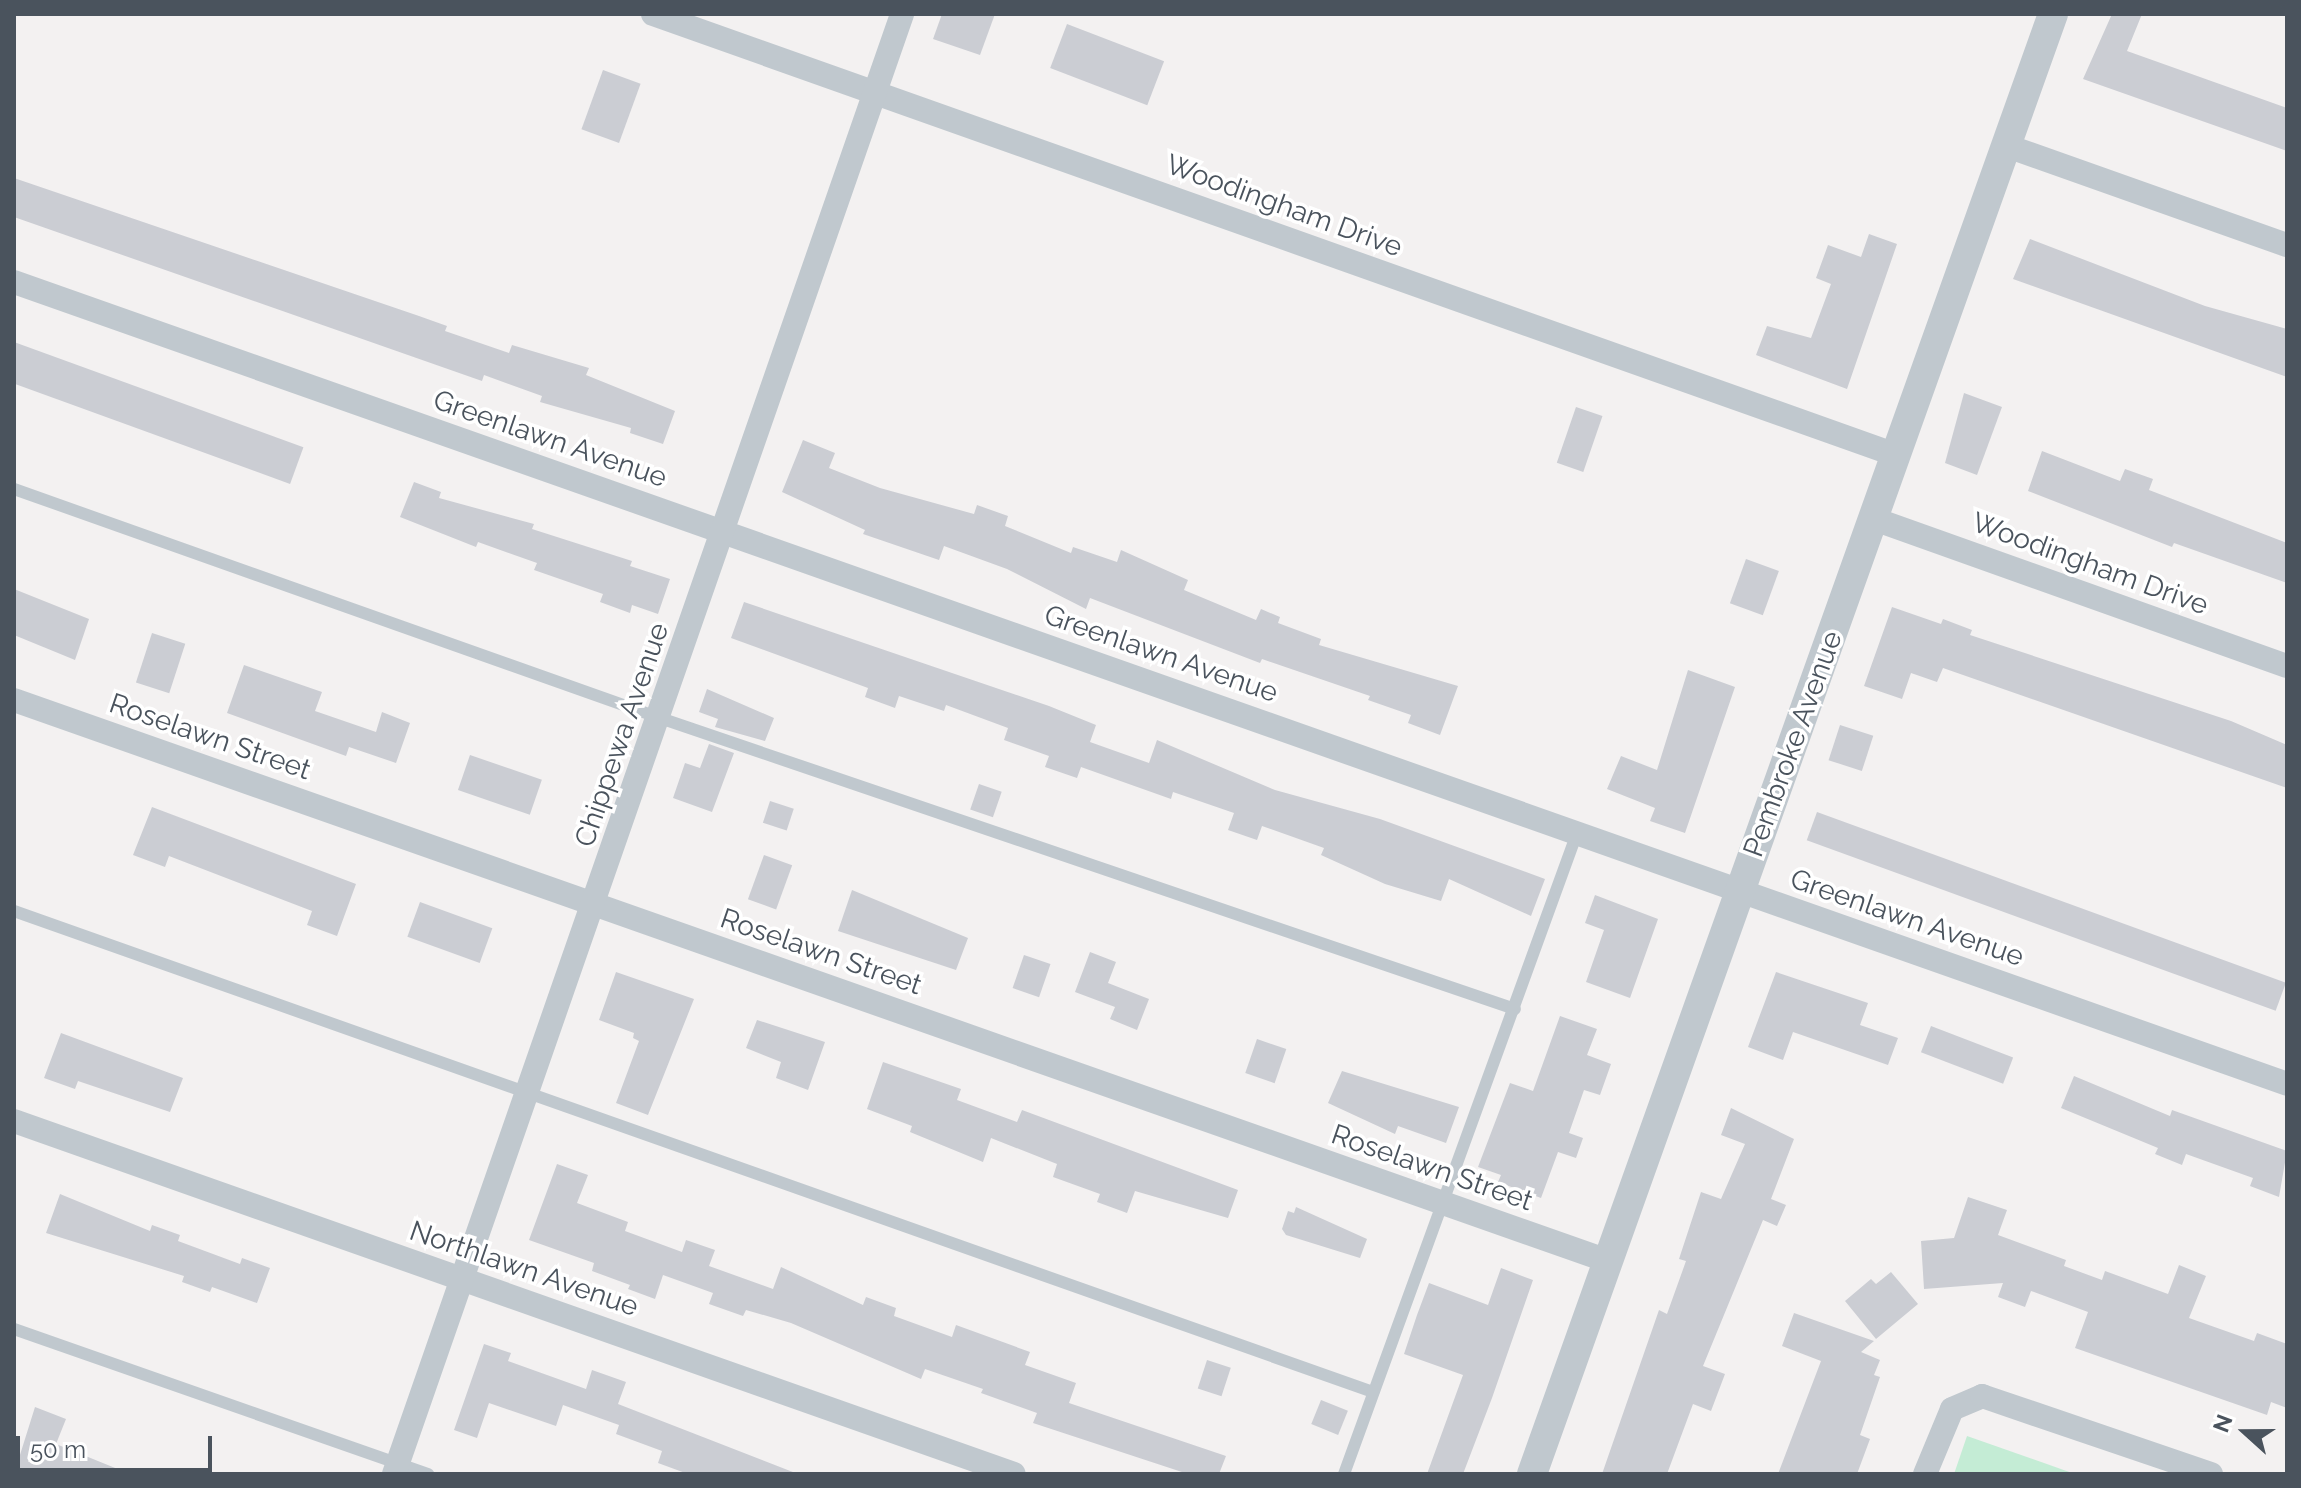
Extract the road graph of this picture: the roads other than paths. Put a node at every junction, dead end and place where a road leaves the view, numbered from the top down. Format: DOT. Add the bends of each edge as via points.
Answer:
graph roads {
  1 [pos="653,14"];
  2 [pos="902,14"];
  3 [pos="2053,14"];
  4 [pos="875,93"];
  5 [pos="2007,146"];
  6 [pos="2287,245"];
  7 [pos="14,282"];
  8 [pos="1896,455"];
  9 [pos="14,489"];
  10 [pos="1874,519"];
  11 [pos="725,532"];
  12 [pos="2287,666"];
  13 [pos="14,700"];
  14 [pos="660,718"];
  15 [pos="1577,833"];
  16 [pos="1741,891"];
  17 [pos="595,904"];
  18 [pos="14,911"];
  19 [pos="1515,1009"];
  20 [pos="2287,1084"];
  21 [pos="528,1093"];
  22 [pos="14,1121"];
  23 [pos="1445,1204"];
  24 [pos="1608,1261"];
  25 [pos="463,1279"];
  26 [pos="14,1329"];
  27 [pos="1373,1392"];
  28 [pos="396,1469"];
  29 [pos="428,1474"];
  30 [pos="1014,1474"];
  31 [pos="1344,1474"];
  32 [pos="1532,1474"];
  33 [pos="1925,1474"];
  34 [pos="2211,1474"];
  1 -- 4 [label="street, Woodingham Drive"];
  2 -- 4 [label="street, Chippewa Avenue"];
  3 -- 5 [label="street, Pembroke Avenue"];
  4 -- 8 [label="street, Woodingham Drive"];
  4 -- 11 [label="street, Chippewa Avenue"];
  5 -- 6 [label="street"];
  5 -- 8 [label="street, Pembroke Avenue"];
  7 -- 11 [label="street, Greenlawn Avenue"];
  8 -- 10 [label="street, Pembroke Avenue"];
  9 -- 14 [label="lane"];
  10 -- 12 [label="street, Woodingham Drive"];
  10 -- 16 [label="street, Pembroke Avenue"];
  11 -- 14 [label="street, Chippewa Avenue"];
  11 -- 15 [label="street, Greenlawn Avenue"];
  13 -- 17 [label="street, Roselawn Street"];
  14 -- 17 [label="street, Chippewa Avenue"];
  14 -- 19 [label="lane"];
  15 -- 16 [label="street, Greenlawn Avenue"];
  15 -- 19 [label="lane"];
  16 -- 20 [label="street, Greenlawn Avenue"];
  16 -- 24 [label="street, Pembroke Avenue"];
  17 -- 21 [label="street, Chippewa Avenue"];
  17 -- 23 [label="street, Roselawn Street"];
  18 -- 21 [label="lane"];
  19 -- 23 [label="lane"];
  21 -- 25 [label="street, Chippewa Avenue"];
  21 -- 27 [label="lane"];
  22 -- 25 [label="street, Northlawn Avenue"];
  23 -- 24 [label="street, Roselawn Street"];
  23 -- 27 [label="lane"];
  24 -- 32 [label="street, Pembroke Avenue"];
  25 -- 28 [label="street, Chippewa Avenue"];
  25 -- 30 [label="street, Northlawn Avenue"];
  26 -- 28 [label="lane"];
  27 -- 31 [label="lane"];
  28 -- 29 [label="lane"];
  33 -- 34 [label="street" via="1943,1424 1967,1399 1996,1398"];
}
